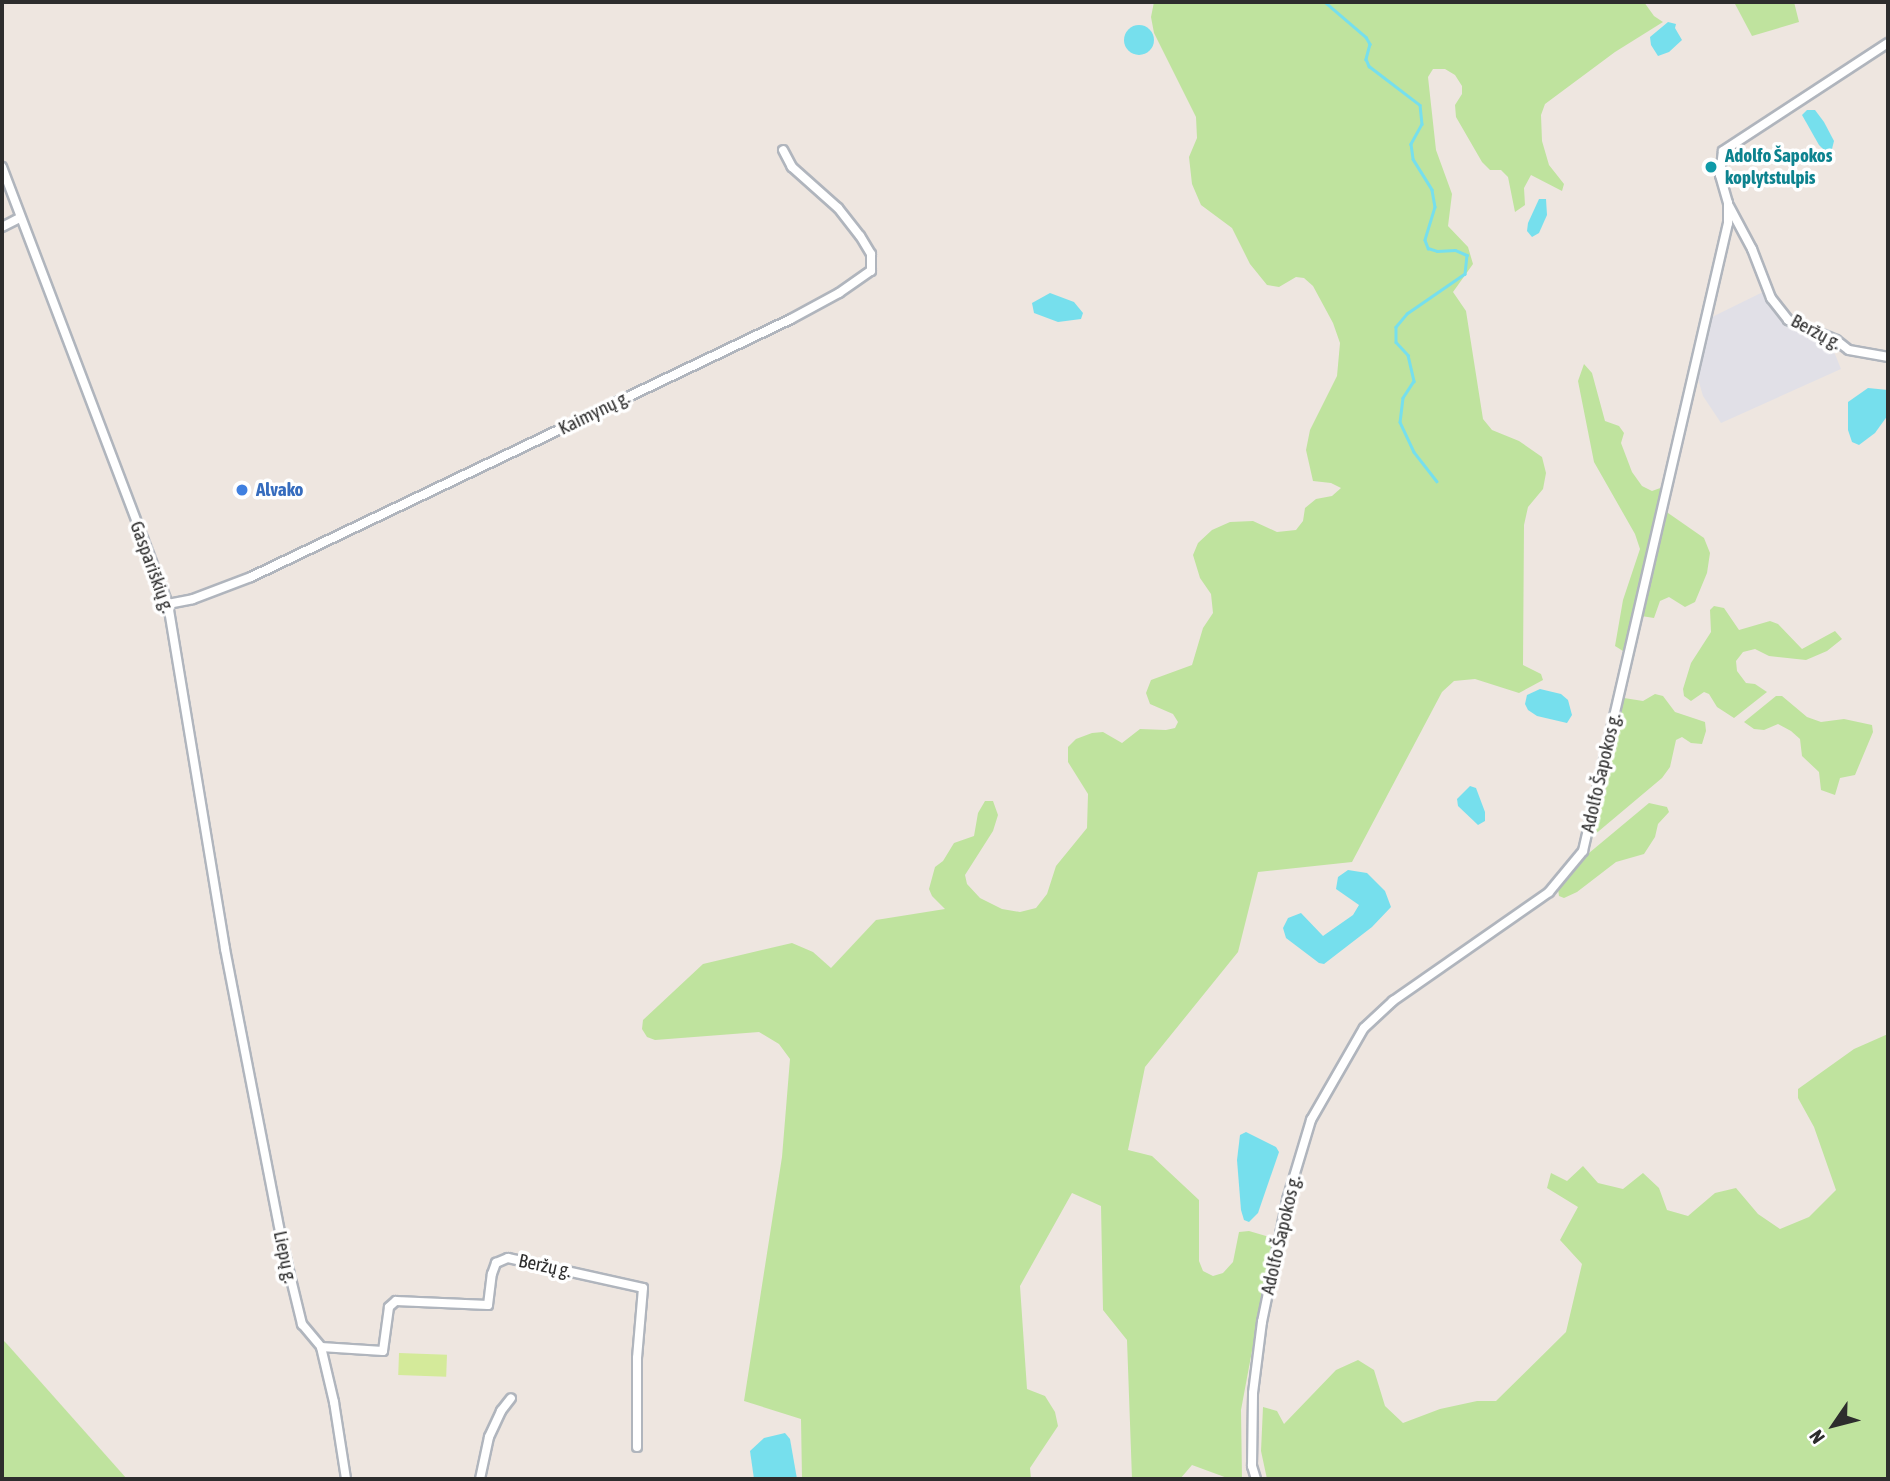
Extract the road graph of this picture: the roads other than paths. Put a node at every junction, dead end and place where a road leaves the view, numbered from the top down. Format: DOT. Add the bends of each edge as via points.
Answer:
graph roads {
  1 [pos="1888,43"];
  2 [pos="783,150"];
  3 [pos="2,167"];
  4 [pos="1727,203"];
  5 [pos="20,218"];
  6 [pos="2,228"];
  7 [pos="1888,357"];
  8 [pos="168,604"];
  9 [pos="239,1028"];
  10 [pos="321,1347"];
  11 [pos="511,1398"];
  12 [pos="638,1447"];
  13 [pos="346,1479"];
  14 [pos="480,1479"];
  15 [pos="1256,1479"];
  1 -- 4 [label="street, Adolfo Šapokos g." via="1723,151 1720,175"];
  2 -- 8 [label="street, Kaimynų g." via="792,167 838,208 860,236 871,254 871,271 791,319 251,577"];
  3 -- 5 [label="street, Gaspariškių g."];
  4 -- 7 [label="street, Beržų g." via="1752,249 1770,298 1788,320 1849,350"];
  4 -- 15 [label="street, Adolfo Šapokos g." via="1728,223 1583,851 1549,891 1392,1001 1364,1028 1311,1120 1287,1200 1262,1322 1253,1393 1252,1466"];
  5 -- 6 [label="street"];
  5 -- 8 [label="street, Gaspariškių g."];
  8 -- 9 [label="street, Gaspariškių g."];
  9 -- 10 [label="street, Liepų g." via="295,1303 302,1324"];
  10 -- 12 [label="street, Beržų g." via="383,1350 389,1307 396,1301 488,1305 496,1263 508,1258 643,1288 637,1358"];
  10 -- 13 [label="street, Liepų g."];
  11 -- 14 [label="street" via="489,1437"];
}
